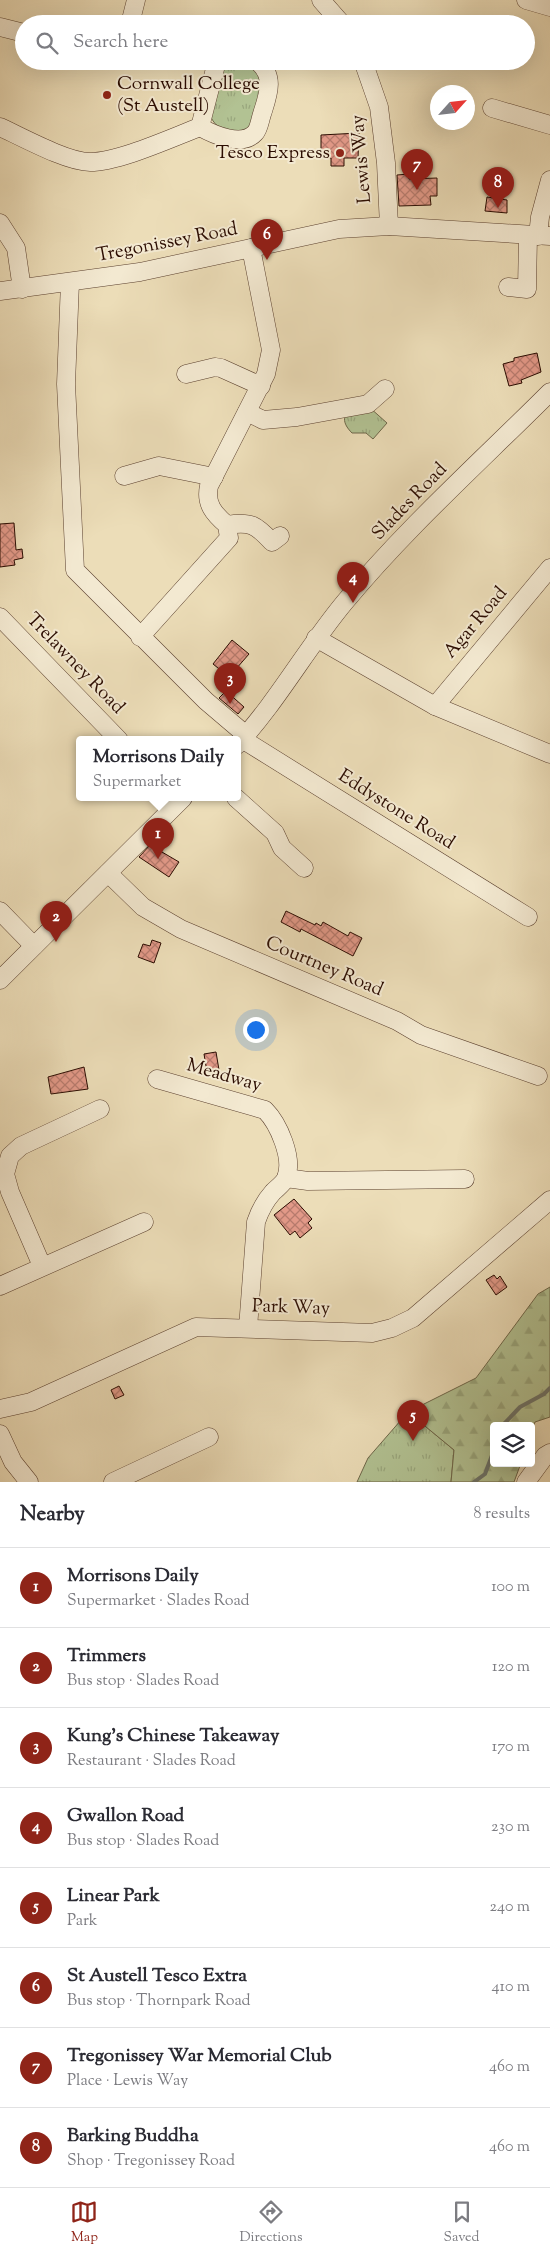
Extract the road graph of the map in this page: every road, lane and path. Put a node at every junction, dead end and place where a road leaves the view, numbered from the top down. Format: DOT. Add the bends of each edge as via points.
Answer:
graph roads {
  1 [pos="136,0"];
  2 [pos="321,0"];
  3 [pos="526,0"];
  4 [pos="550,7"];
  5 [pos="132,15"];
  6 [pos="334,15"];
  7 [pos="0,27"];
  8 [pos="15,31"];
  9 [pos="215,70"];
  10 [pos="265,70"];
  11 [pos="367,70"];
  12 [pos="492,108"];
  13 [pos="550,125"];
  14 [pos="0,127"];
  15 [pos="200,127"];
  16 [pos="550,180"];
  17 [pos="0,223"];
  18 [pos="389,226"];
  19 [pos="539,236"];
  20 [pos="250,248"];
  21 [pos="70,282"];
  22 [pos="508,287"];
  23 [pos="22,289"];
  24 [pos="0,291"];
  25 [pos="186,374"];
  26 [pos="261,386"];
  27 [pos="384,389"];
  28 [pos="550,392"];
  29 [pos="247,412"];
  30 [pos="124,476"];
  31 [pos="214,477"];
  32 [pos="227,525"];
  33 [pos="280,536"];
  34 [pos="550,568"];
  35 [pos="0,617"];
  36 [pos="140,637"];
  37 [pos="316,638"];
  38 [pos="435,706"];
  39 [pos="115,736"];
  40 [pos="237,736"];
  41 [pos="241,740"];
  42 [pos="550,754"];
  43 [pos="177,801"];
  44 [pos="239,801"];
  45 [pos="304,868"];
  46 [pos="108,872"];
  47 [pos="0,911"];
  48 [pos="528,917"];
  49 [pos="34,946"];
  50 [pos="0,980"];
  51 [pos="538,1076"];
  52 [pos="157,1079"];
  53 [pos="100,1109"];
  54 [pos="286,1178"];
  55 [pos="465,1179"];
  56 [pos="550,1200"];
  57 [pos="144,1222"];
  58 [pos="42,1266"];
  59 [pos="0,1286"];
  60 [pos="248,1328"];
  61 [pos="0,1410"];
  62 [pos="0,1434"];
  63 [pos="209,1437"];
  64 [pos="550,1453"];
  65 [pos="29,1482"];
  66 [pos="113,1482"];
  67 [pos="526,1482"];
  1 -- 5 [label="street"];
  2 -- 6 [label="street"];
  3 -- 4 [label="street"];
  7 -- 8 [label="street"];
  9 -- 15 [label="street"];
  10 -- 15 [label="street" via="270,82 269,94 256,132 236,140"];
  11 -- 18 [label="street, Lewis Way" via="379,107"];
  12 -- 13 [label="street"];
  14 -- 15 [label="street" via="67,157 89,162 112,159"];
  16 -- 19 [label="street" via="540,217"];
  17 -- 23 [label="street" via="16,248"];
  18 -- 19 [label="street, Tregonissey Road"];
  18 -- 20 [label="street, Tregonissey Road" via="339,229"];
  19 -- 22 [label="street" via="528,289"];
  20 -- 21 [label="street, Tregonissey Road" via="140,272"];
  20 -- 26 [label="street" via="271,350"];
  21 -- 23 [label="street, Tregonissey Road"];
  21 -- 36 [label="street, Eddystone Road" via="66,384 75,570"];
  23 -- 24 [label="street, Tregonissey Road"];
  25 -- 26 [label="street" via="215,367"];
  26 -- 29 [label="street"];
  27 -- 29 [label="street" via="368,404 302,416 263,420"];
  28 -- 37 [label="street, Slades Road" via="409,532"];
  29 -- 31 [label="street"];
  30 -- 31 [label="street" via="159,466"];
  31 -- 32 [label="street" via="207,496 217,516"];
  32 -- 33 [label="street" via="243,522 258,527 272,542"];
  32 -- 36 [label="street" via="229,538"];
  34 -- 38 [label="street, Agar Road"];
  35 -- 39 [label="street, Trelawney Road"];
  36 -- 40 [label="street, Eddystone Road"];
  37 -- 38 [label="street"];
  37 -- 41 [label="street, Slades Road"];
  38 -- 42 [label="street"];
  41 -- 48 [label="street, Eddystone Road"];
  43 -- 46 [label="street"];
  44 -- 45 [label="street" via="275,834 282,848"];
  46 -- 49 [label="street"];
  46 -- 51 [label="street, Courtney Road" via="142,907 181,929 397,1021 421,1035"];
  47 -- 49 [label="street"];
  49 -- 50 [label="street"];
  52 -- 54 [label="street, Meadway" via="265,1110 282,1134 288,1165"];
  53 -- 58 [label="street" via="21,1146 10,1156 5,1174 10,1192"];
  54 -- 55 [label="street" via="308,1181"];
  54 -- 60 [label="street" via="261,1206 256,1222"];
  56 -- 60 [label="street, Park Way" via="434,1302 413,1318 392,1328 372,1333"];
  57 -- 58 [label="street"];
  58 -- 59 [label="street"];
  60 -- 61 [label="street, Park Way" via="196,1327 31,1402"];
  62 -- 65 [label="street"];
  63 -- 66 [label="street"];
  64 -- 67 [label="street"];
}
